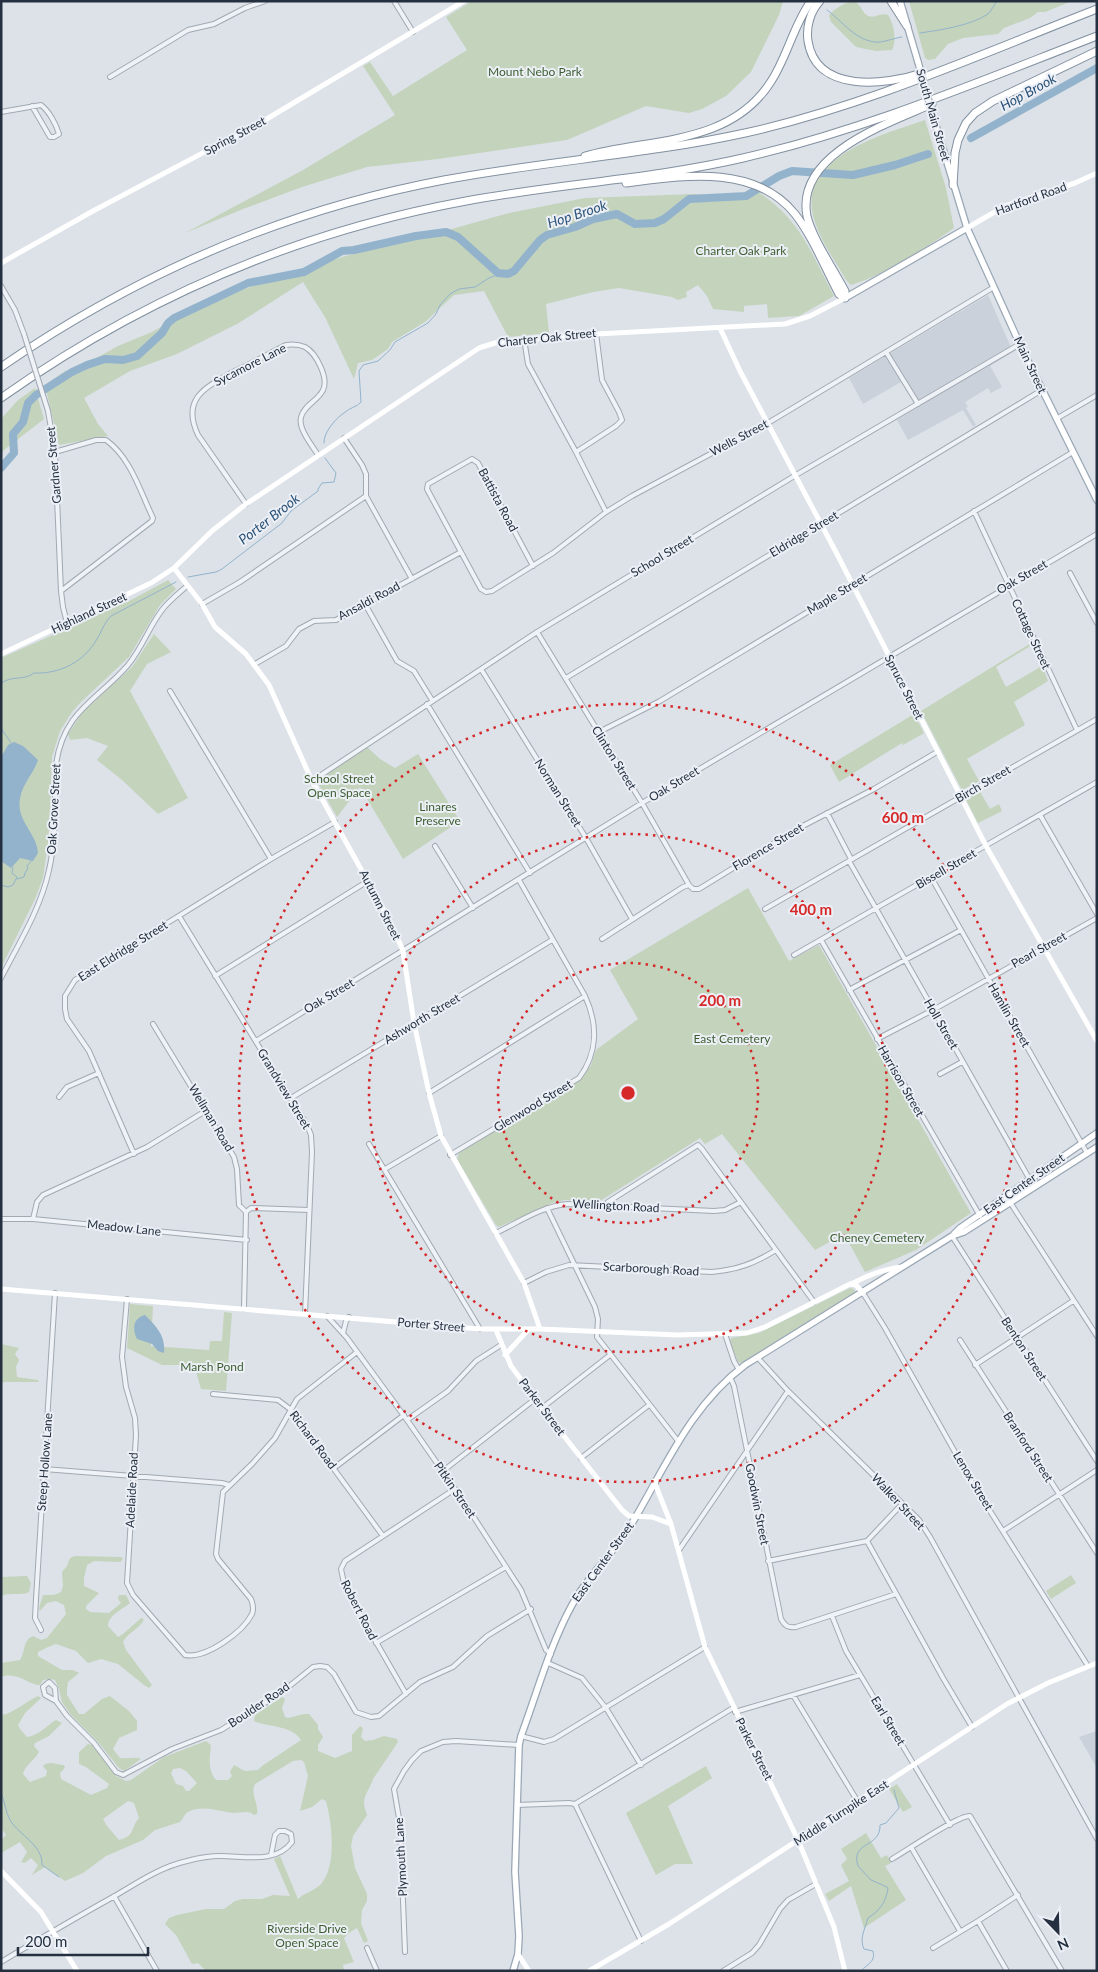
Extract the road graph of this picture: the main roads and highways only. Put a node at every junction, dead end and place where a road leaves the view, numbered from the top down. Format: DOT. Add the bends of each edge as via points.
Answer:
graph roads {
  1 [pos="811,1"];
  2 [pos="820,1"];
  3 [pos="891,1"];
  4 [pos="900,1"];
  5 [pos="1097,9"];
  6 [pos="907,26"];
  7 [pos="1097,36"];
  8 [pos="1097,51"];
  9 [pos="964,62"];
  10 [pos="976,83"];
  11 [pos="569,162"];
  12 [pos="584,184"];
  13 [pos="953,185"];
  14 [pos="967,228"];
  15 [pos="845,298"];
  16 [pos="1,367"];
  17 [pos="1,398"];
  18 [pos="1097,500"];
  19 [pos="1097,1133"];
  20 [pos="1097,1147"];
  21 [pos="981,1218"];
  22 [pos="513,1971"];
  1 -- 11 [label="highway" via="770,83 755,102 733,119 695,135 594,154"];
  2 -- 9 [label="highway" via="809,23 809,46 820,65 838,77 862,82 888,82"];
  3 -- 6 [label="highway"];
  4 -- 6 [label="main road, South Main Street"];
  5 -- 9 [label="highway"];
  6 -- 13 [label="main road, South Main Street, bridge"];
  7 -- 10 [label="highway"];
  8 -- 13 [label="highway" via="975,113 957,143"];
  9 -- 11 [label="highway" via="868,98 783,124 676,147"];
  10 -- 12 [label="highway" via="862,125 778,149 688,169"];
  10 -- 15 [label="highway" via="856,140 834,154 813,180 807,200 809,220 845,291"];
  11 -- 16 [label="highway" via="460,177 390,191 242,238 117,295"];
  12 -- 15 [label="highway" via="610,185 699,176 727,178 754,185 787,205 839,294"];
  12 -- 17 [label="highway" via="474,199 392,216 252,261 188,288 118,324"];
  13 -- 14 [label="main road, South Main Street"];
  14 -- 15 [label="main road, Charter Oak Street"];
  14 -- 18 [label="main road, Main Street"];
  19 -- 21 [label="main road, East Center Street" via="1006,1196"];
  20 -- 21 [label="main road, East Center Street" via="1011,1203"];
  21 -- 22 [label="main road, East Center Street" via="964,1232 952,1236 739,1370 712,1394 678,1441 635,1517 573,1604 551,1654 519,1745 515,1872 518,1954"];
}
